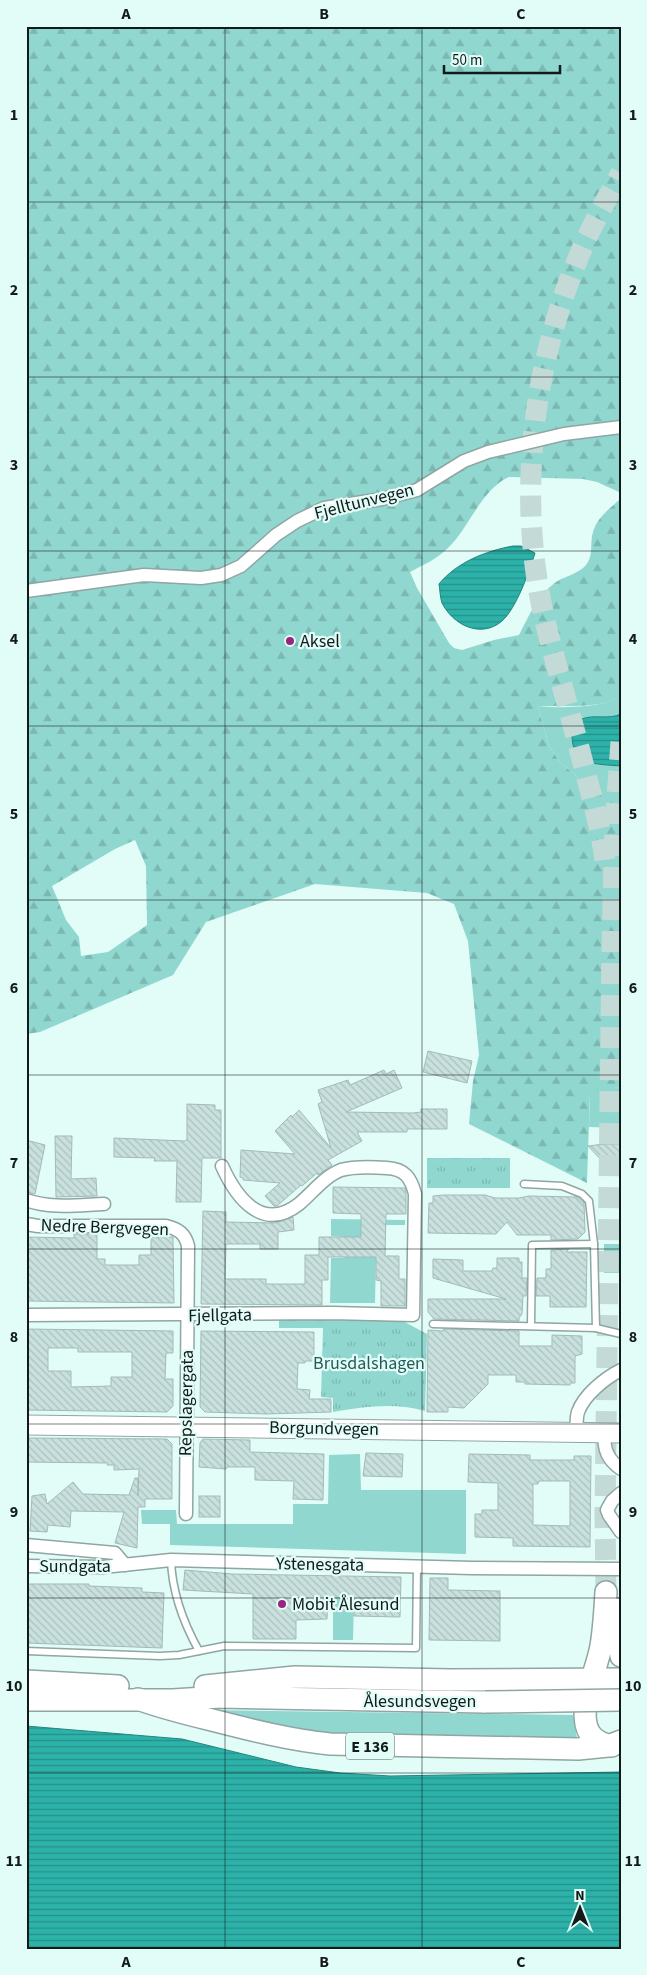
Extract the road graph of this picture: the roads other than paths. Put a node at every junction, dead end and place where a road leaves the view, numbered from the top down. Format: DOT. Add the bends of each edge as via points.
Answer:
graph roads {
  1 [pos="621,427"];
  2 [pos="26,591"];
  3 [pos="222,1166"];
  4 [pos="524,1184"];
  5 [pos="26,1200"];
  6 [pos="104,1204"];
  7 [pos="26,1224"];
  8 [pos="182,1233"];
  9 [pos="594,1244"];
  10 [pos="26,1315"];
  11 [pos="187,1315"];
  12 [pos="433,1324"];
  13 [pos="531,1326"];
  14 [pos="596,1328"];
  15 [pos="621,1334"];
  16 [pos="621,1370"];
  17 [pos="26,1425"];
  18 [pos="186,1426"];
  19 [pos="576,1432"];
  20 [pos="612,1432"];
  21 [pos="621,1469"];
  22 [pos="621,1493"];
  23 [pos="186,1514"];
  24 [pos="621,1532"];
  25 [pos="26,1545"];
  26 [pos="171,1560"];
  27 [pos="125,1565"];
  28 [pos="26,1566"];
  29 [pos="417,1566"];
  30 [pos="621,1569"];
  31 [pos="26,1651"];
  32 [pos="199,1651"];
  33 [pos="621,1656"];
  34 [pos="31,1679"];
  35 [pos="621,1679"];
  36 [pos="592,1680"];
  37 [pos="173,1691"];
  38 [pos="220,1697"];
  39 [pos="138,1699"];
  40 [pos="26,1700"];
  41 [pos="621,1700"];
  42 [pos="617,1745"];
  1 -- 2 [label="street, Fjelltunvegen" via="564,434 488,452 464,460 417,490 319,510 276,536 241,566 221,575 201,578 144,575"];
  3 -- 11 [label="street, Fjellgata" via="244,1202 254,1211 266,1214 294,1208 341,1170 375,1167 391,1168 406,1174 415,1194 413,1315"];
  4 -- 9 [label="lane" via="562,1186 585,1197 591,1209"];
  5 -- 6 [label="street" via="59,1206"];
  7 -- 8 [label="street, Nedre Bergvegen" via="166,1226"];
  8 -- 11 [label="street, Repslagergata" via="188,1246"];
  9 -- 13 [label="lane" via="532,1245"];
  9 -- 14 [label="lane"];
  10 -- 11 [label="street, Fjellgata"];
  11 -- 18 [label="street, Repslagergata"];
  12 -- 13 [label="lane"];
  13 -- 14 [label="lane"];
  14 -- 15 [label="lane"];
  16 -- 19 [label="street" via="600,1385 583,1404 578,1412"];
  17 -- 18 [label="main road, Borgundvegen"];
  18 -- 19 [label="main road, Borgundvegen"];
  18 -- 23 [label="street, Repslagergata"];
  19 -- 20 [label="main road, Borgundvegen"];
  20 -- 21 [label="street" via="606,1453"];
  22 -- 24 [label="street" via="607,1510"];
  25 -- 27 [label="street" via="115,1553"];
  26 -- 27 [label="street, Ystenesgata"];
  26 -- 29 [label="street, Ystenesgata"];
  26 -- 32 [label="lane" via="183,1618"];
  27 -- 28 [label="street, Sundgata"];
  29 -- 30 [label="street, Ystenesgata"];
  29 -- 32 [label="lane" via="416,1648 224,1646"];
  31 -- 32 [label="lane" via="160,1656"];
  33 -- 36 [label="highway" via="611,1591"];
  34 -- 37 [label="highway, Ålesundsvegen / E 136"];
  35 -- 36 [label="highway, E 136"];
  36 -- 37 [label="highway, E 136" via="295,1677"];
  36 -- 42 [label="highway, E 136" via="585,1707 587,1726 594,1740 601,1745"];
  37 -- 38 [label="highway, Ålesundsvegen / E 136"];
  38 -- 39 [label="highway, Ålesundsvegen / E 136"];
  38 -- 41 [label="highway, Ålesundsvegen / E 136, bridge" via="485,1702"];
  39 -- 40 [label="highway, Ålesundsvegen / E 136"];
  39 -- 42 [label="highway, E 136" via="246,1729 330,1744 578,1749"];
}
